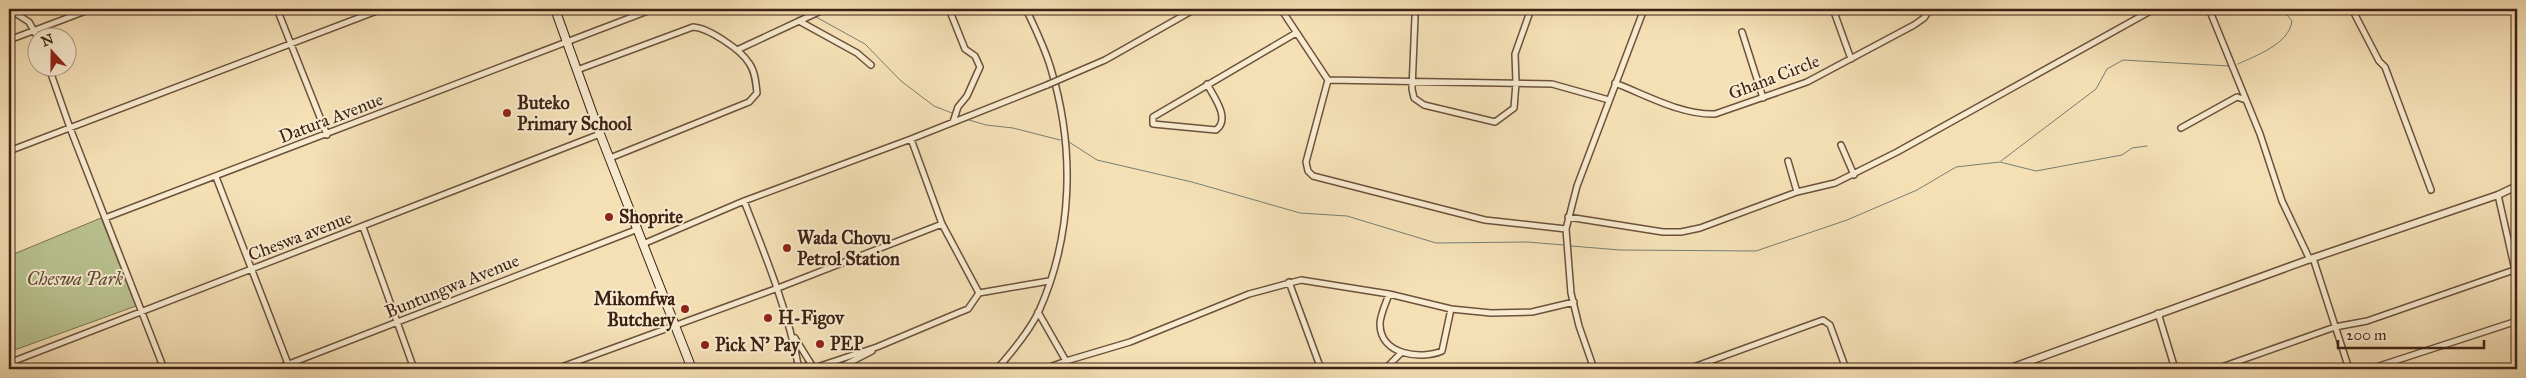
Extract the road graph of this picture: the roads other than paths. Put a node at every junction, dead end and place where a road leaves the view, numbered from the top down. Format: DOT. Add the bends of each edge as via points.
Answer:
graph roads {
  1 [pos="9,9"];
  2 [pos="91,9"];
  3 [pos="277,9"];
  4 [pos="382,9"];
  5 [pos="555,9"];
  6 [pos="653,9"];
  7 [pos="825,9"];
  8 [pos="949,9"];
  9 [pos="1026,9"];
  10 [pos="1195,9"];
  11 [pos="1282,9"];
  12 [pos="1531,9"];
  13 [pos="1644,9"];
  14 [pos="1833,9"];
  15 [pos="1930,9"];
  16 [pos="2154,9"];
  17 [pos="2209,9"];
  18 [pos="2352,9"];
  19 [pos="1415,17"];
  20 [pos="800,21"];
  21 [pos="33,28"];
  22 [pos="40,28"];
  23 [pos="1742,32"];
  24 [pos="28,33"];
  25 [pos="1296,33"];
  26 [pos="9,40"];
  27 [pos="566,40"];
  28 [pos="291,44"];
  29 [pos="737,50"];
  30 [pos="1851,59"];
  31 [pos="871,65"];
  32 [pos="577,70"];
  33 [pos="52,78"];
  34 [pos="1328,80"];
  35 [pos="1413,81"];
  36 [pos="1516,83"];
  37 [pos="1615,83"];
  38 [pos="1207,84"];
  39 [pos="1762,98"];
  40 [pos="1609,100"];
  41 [pos="2246,100"];
  42 [pos="953,122"];
  43 [pos="70,128"];
  44 [pos="2181,128"];
  45 [pos="600,134"];
  46 [pos="327,135"];
  47 [pos="911,139"];
  48 [pos="1841,145"];
  49 [pos="9,151"];
  50 [pos="610,158"];
  51 [pos="1788,161"];
  52 [pos="1854,175"];
  53 [pos="216,178"];
  54 [pos="2517,186"];
  55 [pos="2431,190"];
  56 [pos="1797,192"];
  57 [pos="2498,195"];
  58 [pos="744,201"];
  59 [pos="1568,217"];
  60 [pos="105,218"];
  61 [pos="942,224"];
  62 [pos="363,227"];
  63 [pos="1566,228"];
  64 [pos="638,229"];
  65 [pos="643,244"];
  66 [pos="2312,259"];
  67 [pos="251,269"];
  68 [pos="2516,270"];
  69 [pos="2517,279"];
  70 [pos="1049,281"];
  71 [pos="1289,282"];
  72 [pos="778,288"];
  73 [pos="979,293"];
  74 [pos="1389,294"];
  75 [pos="1574,302"];
  76 [pos="1451,309"];
  77 [pos="143,312"];
  78 [pos="1038,312"];
  79 [pos="2158,313"];
  80 [pos="2517,321"];
  81 [pos="397,322"];
  82 [pos="674,325"];
  83 [pos="2335,327"];
  84 [pos="793,336"];
  85 [pos="877,348"];
  86 [pos="1402,352"];
  87 [pos="1066,361"];
  88 [pos="9,363"];
  89 [pos="289,367"];
  90 [pos="814,368"];
  91 [pos="164,369"];
  92 [pos="276,369"];
  93 [pos="414,369"];
  94 [pos="556,369"];
  95 [pos="692,369"];
  96 [pos="801,369"];
  97 [pos="837,369"];
  98 [pos="997,369"];
  99 [pos="1044,369"];
  100 [pos="1070,369"];
  101 [pos="1321,369"];
  102 [pos="1385,369"];
  103 [pos="1594,369"];
  104 [pos="1688,369"];
  105 [pos="1846,369"];
  106 [pos="2008,369"];
  107 [pos="2174,369"];
  108 [pos="2216,369"];
  109 [pos="2349,369"];
  110 [pos="2370,369"];
  1 -- 21 [label="street"];
  2 -- 22 [label="street"];
  3 -- 28 [label="street"];
  4 -- 28 [label="street"];
  5 -- 27 [label="main road"];
  6 -- 27 [label="street, Datura Avenue"];
  7 -- 20 [label="street"];
  8 -- 42 [label="street" via="965,49 975,56 980,66"];
  9 -- 70 [label="street" via="1051,68 1061,107 1068,163 1062,236"];
  10 -- 42 [label="street, bridge" via="1105,60"];
  11 -- 25 [label="street"];
  12 -- 36 [label="street" via="1515,54"];
  13 -- 37 [label="street"];
  14 -- 30 [label="street"];
  15 -- 30 [label="street, Ghana Circle" via="1914,25"];
  16 -- 52 [label="street"];
  17 -- 41 [label="street"];
  18 -- 55 [label="street" via="2385,67"];
  19 -- 35 [label="street"];
  20 -- 29 [label="street"];
  20 -- 31 [label="street" via="857,53"];
  23 -- 39 [label="street"];
  24 -- 26 [label="street"];
  25 -- 34 [label="street"];
  25 -- 38 [label="street"];
  27 -- 32 [label="main road"];
  27 -- 46 [label="street, Datura Avenue"];
  28 -- 43 [label="street"];
  28 -- 46 [label="street"];
  29 -- 32 [label="street" via="708,31 693,27"];
  29 -- 50 [label="street" via="749,61 754,74 757,93 754,98"];
  30 -- 39 [label="street, Ghana Circle" via="1807,82"];
  32 -- 45 [label="main road"];
  33 -- 43 [label="street"];
  34 -- 35 [label="street"];
  34 -- 63 [label="street" via="1306,162 1313,176 1485,220"];
  35 -- 36 [label="street"];
  35 -- 36 [label="street" via="1414,98 1424,105 1495,122 1514,108"];
  36 -- 40 [label="street" via="1566,86"];
  37 -- 39 [label="street, Ghana Circle" via="1701,114 1715,114"];
  37 -- 40 [label="street"];
  38 -- 38 [label="street" via="1222,113 1219,128 1153,124 1153,117"];
  40 -- 59 [label="street"];
  41 -- 44 [label="street" via="2237,98"];
  41 -- 66 [label="street" via="2282,201"];
  42 -- 47 [label="street"];
  43 -- 49 [label="street"];
  43 -- 60 [label="street"];
  45 -- 50 [label="main road"];
  45 -- 62 [label="street, Cheswa avenue"];
  46 -- 53 [label="street, Datura Avenue"];
  47 -- 58 [label="street"];
  47 -- 61 [label="street"];
  48 -- 52 [label="street"];
  50 -- 64 [label="main road"];
  51 -- 56 [label="street"];
  52 -- 56 [label="street"];
  53 -- 60 [label="street, Datura Avenue"];
  53 -- 67 [label="street"];
  54 -- 57 [label="street"];
  56 -- 59 [label="street" via="1681,232"];
  57 -- 66 [label="street"];
  57 -- 68 [label="street"];
  58 -- 65 [label="street"];
  58 -- 72 [label="street"];
  59 -- 63 [label="street"];
  60 -- 77 [label="street"];
  61 -- 72 [label="street"];
  61 -- 73 [label="street"];
  62 -- 67 [label="street, Cheswa avenue"];
  62 -- 81 [label="street"];
  63 -- 75 [label="street"];
  64 -- 65 [label="main road"];
  64 -- 81 [label="street, Buntungwa Avenue"];
  65 -- 82 [label="main road"];
  66 -- 79 [label="street"];
  66 -- 83 [label="street"];
  67 -- 77 [label="street, Cheswa avenue"];
  67 -- 89 [label="street"];
  68 -- 69 [label="street"];
  68 -- 83 [label="street" via="2367,321"];
  70 -- 73 [label="street"];
  70 -- 78 [label="street"];
  71 -- 74 [label="street" via="1305,280"];
  71 -- 87 [label="street" via="1211,308 1130,342"];
  71 -- 101 [label="street"];
  72 -- 82 [label="street"];
  72 -- 84 [label="street"];
  73 -- 85 [label="street" via="968,309"];
  74 -- 76 [label="street"];
  74 -- 86 [label="street" via="1380,324 1387,344"];
  75 -- 76 [label="street" via="1532,312 1491,313"];
  75 -- 103 [label="street"];
  76 -- 86 [label="street" via="1442,351 1432,355"];
  77 -- 88 [label="street, Cheswa avenue"];
  77 -- 91 [label="street"];
  78 -- 87 [label="street"];
  78 -- 98 [label="street"];
  79 -- 106 [label="street"];
  79 -- 107 [label="street"];
  80 -- 110 [label="street"];
  81 -- 89 [label="street, Buntungwa Avenue"];
  81 -- 93 [label="street"];
  82 -- 94 [label="street"];
  82 -- 95 [label="main road"];
  83 -- 108 [label="street"];
  83 -- 109 [label="street"];
  84 -- 90 [label="street"];
  84 -- 96 [label="street"];
  85 -- 90 [label="street"];
  85 -- 97 [label="street"];
  86 -- 102 [label="street"];
  87 -- 99 [label="street"];
  87 -- 100 [label="street"];
  89 -- 92 [label="street, Buntungwa Avenue"];
  90 -- 96 [label="main road"];
  104 -- 105 [label="street" via="1823,320 1830,325"];
}
